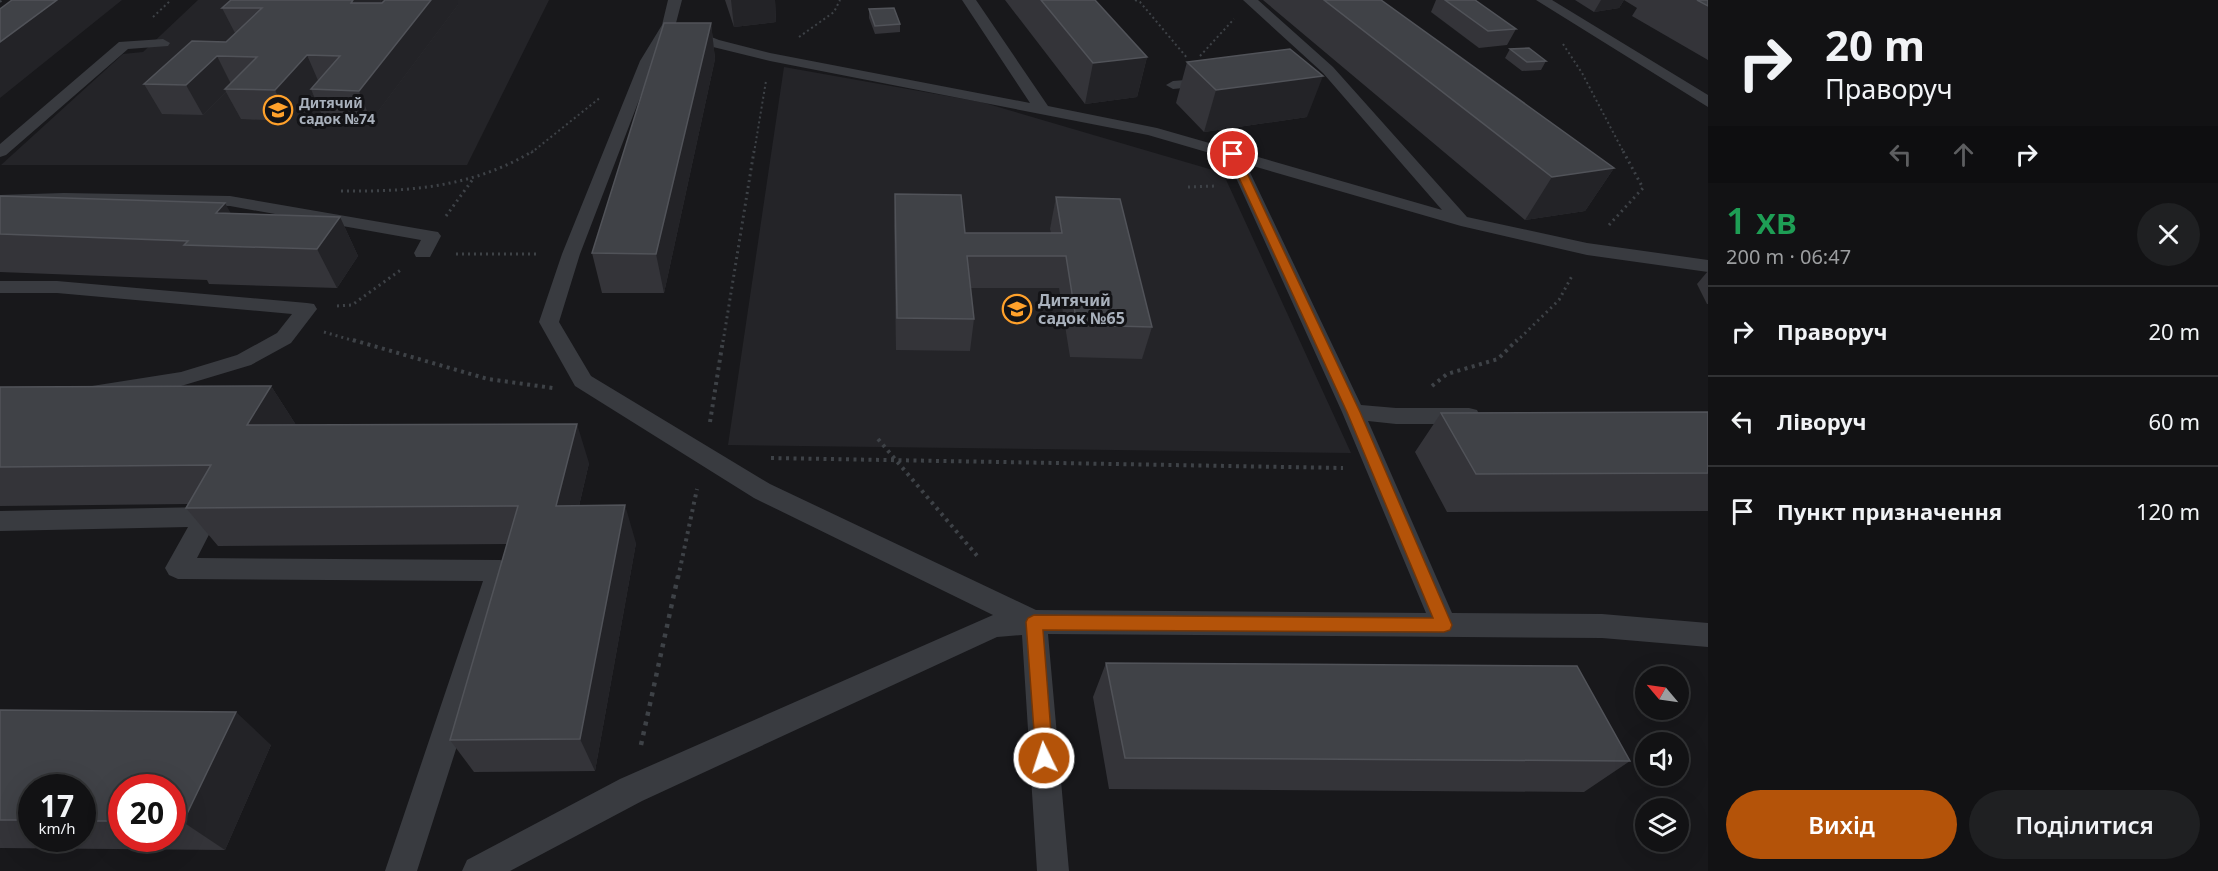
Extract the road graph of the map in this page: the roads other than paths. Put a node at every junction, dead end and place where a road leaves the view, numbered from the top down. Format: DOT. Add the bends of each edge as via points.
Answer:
graph roads {
  1 [pos="675,0"];
  2 [pos="969,0"];
  3 [pos="1250,0"];
  4 [pos="1543,0"];
  5 [pos="669,26"];
  6 [pos="163,43"];
  7 [pos="1328,70"];
  8 [pos="1306,72"];
  9 [pos="1228,80"];
  10 [pos="1173,85"];
  11 [pos="1708,102"];
  12 [pos="1042,109"];
  13 [pos="0,152"];
  14 [pos="1233,154"];
  15 [pos="0,200"];
  16 [pos="1461,221"];
  17 [pos="423,254"];
  18 [pos="1708,266"];
  19 [pos="0,286"];
  20 [pos="79,394"];
  21 [pos="1353,412"];
  22 [pos="1492,416"];
  23 [pos="0,521"];
  24 [pos="1034,622"];
  25 [pos="1444,625"];
  26 [pos="1708,635"];
  27 [pos="401,871"];
  28 [pos="478,871"];
  29 [pos="1053,871"];
  1 -- 5 [label="lane"];
  2 -- 12 [label="lane"];
  3 -- 7 [label="lane"];
  4 -- 11 [label="lane"];
  5 -- 12 [label="lane" via="714,43 770,57"];
  5 -- 24 [label="lane" via="647,61 571,254 549,321 583,381 762,491"];
  6 -- 13 [label="lane" via="124,45"];
  7 -- 8 [label="lane"];
  7 -- 16 [label="lane"];
  9 -- 10 [label="lane"];
  12 -- 14 [label="lane" via="1151,131"];
  14 -- 16 [label="lane"];
  14 -- 21 [label="lane"];
  15 -- 17 [label="lane" via="230,201 432,236"];
  16 -- 18 [label="lane" via="1587,249"];
  19 -- 20 [label="lane" via="57,286 301,316 284,339 244,360 181,379"];
  21 -- 22 [label="lane"];
  21 -- 25 [label="lane"];
  23 -- 27 [label="lane" via="206,517 178,568 500,571"];
  24 -- 25 [label="lane"];
  24 -- 28 [label="lane" via="994,626 631,790"];
  24 -- 29 [label="lane"];
  25 -- 26 [label="lane" via="1602,626"];
}
